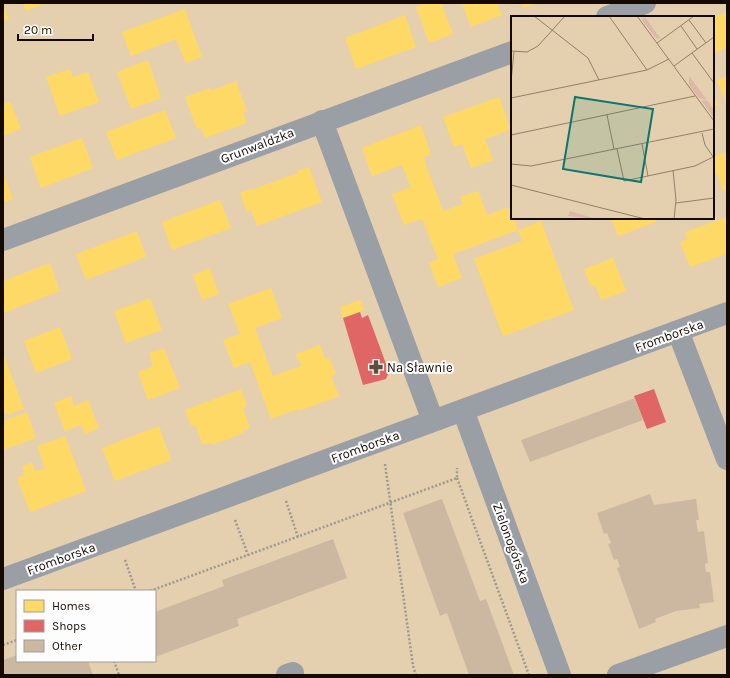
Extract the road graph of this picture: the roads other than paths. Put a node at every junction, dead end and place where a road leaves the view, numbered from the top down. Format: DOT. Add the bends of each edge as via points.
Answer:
graph roads {
  1 [pos="645,3"];
  2 [pos="610,16"];
  3 [pos="511,52"];
  4 [pos="322,121"];
  5 [pos="3,240"];
  6 [pos="727,313"];
  7 [pos="678,331"];
  8 [pos="463,410"];
  9 [pos="433,421"];
  10 [pos="727,459"];
  11 [pos="3,579"];
  12 [pos="727,636"];
  13 [pos="560,675"];
  14 [pos="618,675"];
  1 -- 2 [label="street"];
  3 -- 4 [label="street, Grunwaldzka"];
  4 -- 5 [label="street, Grunwaldzka"];
  4 -- 9 [label="street"];
  6 -- 7 [label="street, Fromborska"];
  7 -- 8 [label="street, Fromborska"];
  7 -- 10 [label="street"];
  8 -- 9 [label="street, Fromborska"];
  8 -- 13 [label="street, Zielonogórska"];
  9 -- 11 [label="street, Fromborska"];
  12 -- 14 [label="street"];
}
